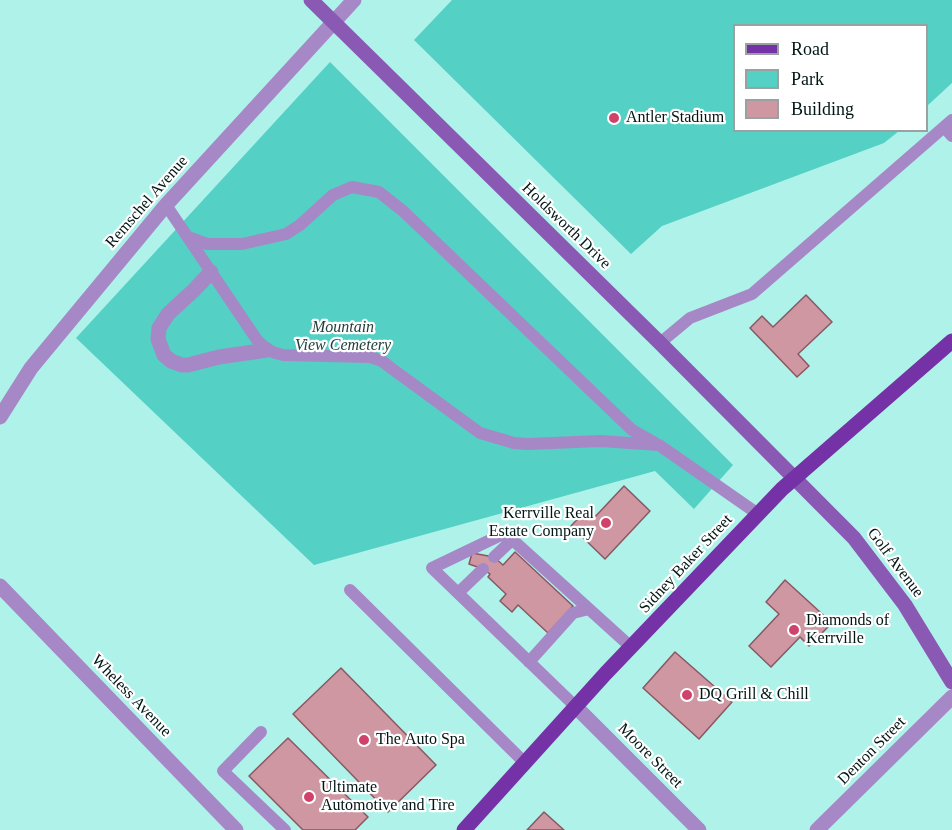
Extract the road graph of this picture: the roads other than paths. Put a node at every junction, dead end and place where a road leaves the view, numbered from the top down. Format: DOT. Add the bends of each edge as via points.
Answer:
graph roads {
  1 [pos="311,0"];
  2 [pos="354,0"];
  3 [pos="333,22"];
  4 [pos="949,128"];
  5 [pos="166,206"];
  6 [pos="188,237"];
  7 [pos="211,272"];
  8 [pos="660,343"];
  9 [pos="951,346"];
  10 [pos="267,350"];
  11 [pos="0,417"];
  12 [pos="659,445"];
  13 [pos="794,478"];
  14 [pos="758,514"];
  15 [pos="512,540"];
  16 [pos="494,557"];
  17 [pos="483,569"];
  18 [pos="0,586"];
  19 [pos="350,590"];
  20 [pos="458,593"];
  21 [pos="589,609"];
  22 [pos="631,647"];
  23 [pos="529,662"];
  24 [pos="952,682"];
  25 [pos="952,697"];
  26 [pos="576,707"];
  27 [pos="261,732"];
  28 [pos="525,763"];
  29 [pos="236,830"];
  30 [pos="285,830"];
  31 [pos="464,830"];
  32 [pos="699,830"];
  33 [pos="817,830"];
  1 -- 3 [label="main road, Holdsworth Drive"];
  2 -- 3 [label="street, Remschel Avenue"];
  3 -- 5 [label="street, Remschel Avenue"];
  3 -- 8 [label="main road, Holdsworth Drive"];
  4 -- 8 [label="lane" via="752,294 690,318"];
  5 -- 6 [label="lane"];
  5 -- 11 [label="street, Remschel Avenue" via="31,368"];
  6 -- 7 [label="lane"];
  6 -- 12 [label="lane" via="207,244 242,244 286,234 333,195 352,187 379,192 632,430"];
  7 -- 10 [label="lane"];
  7 -- 10 [label="street" via="159,328 164,355 188,365"];
  8 -- 13 [label="main road, Holdsworth Drive"];
  9 -- 13 [label="main road, Sidney Baker Street"];
  10 -- 12 [label="lane" via="283,355 370,357 382,361 480,433 514,443 601,441"];
  12 -- 14 [label="lane"];
  13 -- 14 [label="main road, Sidney Baker Street"];
  13 -- 24 [label="main road, Golf Avenue" via="854,538 905,605"];
  14 -- 22 [label="main road, Sidney Baker Street"];
  15 -- 16 [label="lane"];
  15 -- 20 [label="lane" via="505,533 432,568"];
  15 -- 21 [label="lane"];
  17 -- 20 [label="lane"];
  18 -- 29 [label="street, Wheless Avenue"];
  19 -- 28 [label="lane"];
  20 -- 23 [label="lane"];
  21 -- 22 [label="lane"];
  21 -- 23 [label="lane" via="573,613"];
  22 -- 26 [label="main road, Sidney Baker Street"];
  23 -- 26 [label="lane"];
  25 -- 33 [label="street, Denton Street"];
  26 -- 28 [label="main road, Sidney Baker Street"];
  26 -- 32 [label="street, Moore Street"];
  27 -- 30 [label="lane" via="224,771"];
  28 -- 31 [label="main road, Sidney Baker Street"];
}
